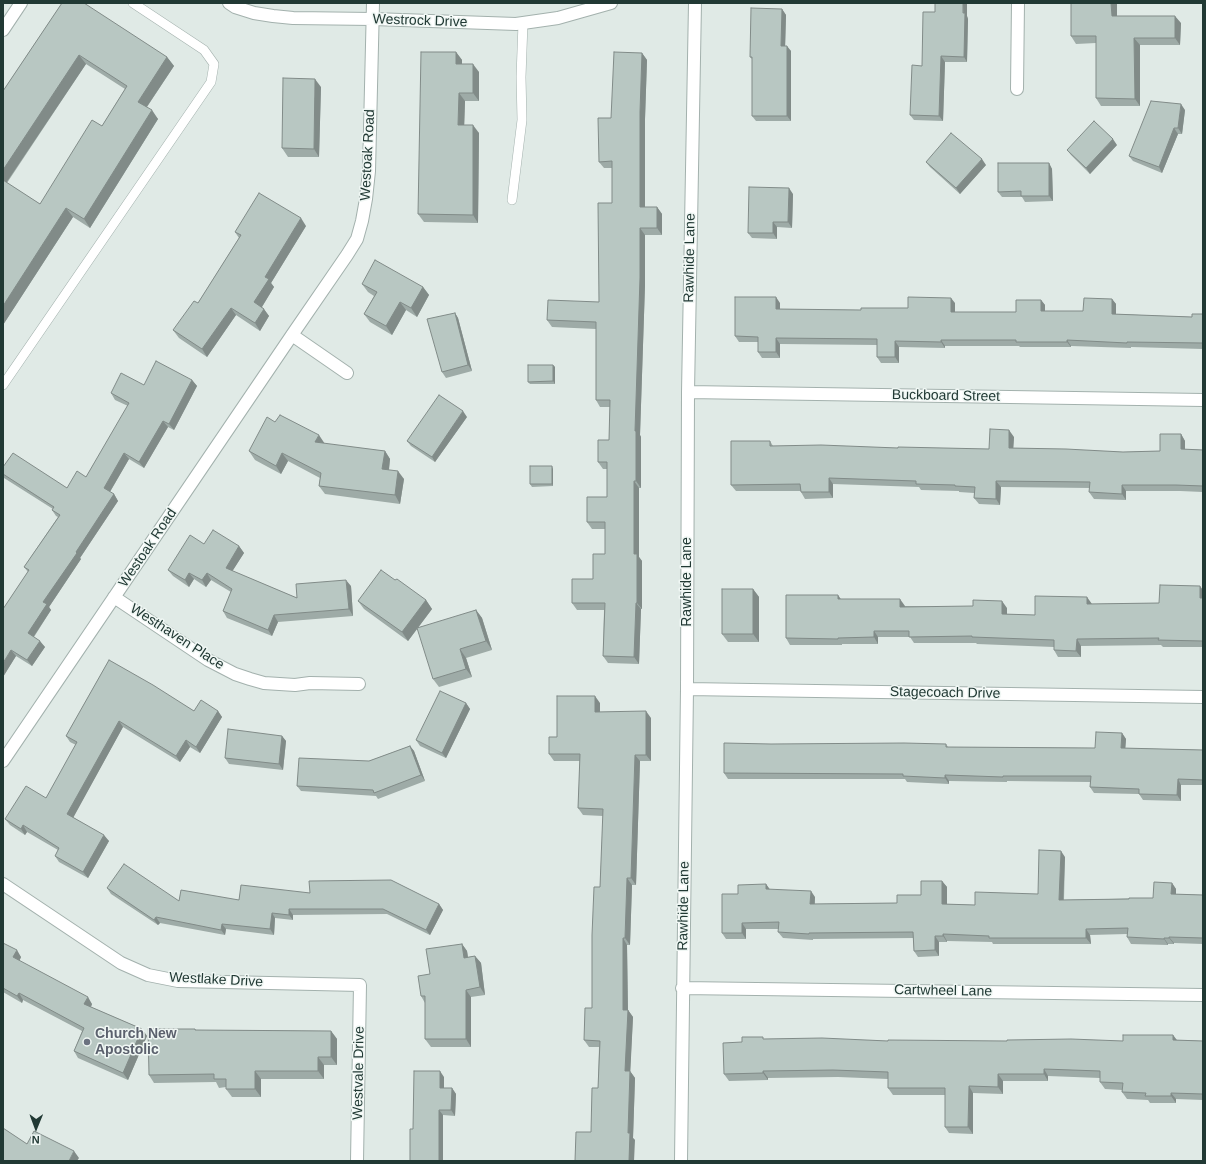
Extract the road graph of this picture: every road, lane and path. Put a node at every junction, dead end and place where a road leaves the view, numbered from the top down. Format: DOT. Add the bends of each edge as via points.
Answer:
graph roads {
  1 [pos="21,3"];
  2 [pos="133,3"];
  3 [pos="229,3"];
  4 [pos="373,3"];
  5 [pos="611,3"];
  6 [pos="695,3"];
  7 [pos="1018,3"];
  8 [pos="373,19"];
  9 [pos="523,23"];
  10 [pos="3,30"];
  11 [pos="1017,90"];
  12 [pos="512,200"];
  13 [pos="292,335"];
  14 [pos="347,373"];
  15 [pos="3,385"];
  16 [pos="688,392"];
  17 [pos="1203,400"];
  18 [pos="114,597"];
  19 [pos="359,684"];
  20 [pos="687,689"];
  21 [pos="1203,697"];
  22 [pos="3,761"];
  23 [pos="3,884"];
  24 [pos="360,985"];
  25 [pos="682,988"];
  26 [pos="1203,995"];
  27 [pos="357,1161"];
  28 [pos="681,1161"];
  1 -- 10 [label="street"];
  2 -- 15 [label="lane" via="204,50 214,64 211,82"];
  3 -- 8 [label="street, Westrock Drive" via="254,13 273,16"];
  4 -- 8 [label="street, Westoak Road"];
  5 -- 9 [label="street, Westrock Drive" via="558,18"];
  6 -- 16 [label="street, Rawhide Lane"];
  7 -- 11 [label="street"];
  8 -- 9 [label="street, Westrock Drive"];
  8 -- 13 [label="street, Westoak Road" via="369,171 362,221 347,255"];
  9 -- 12 [label="lane" via="522,120"];
  13 -- 14 [label="street"];
  13 -- 18 [label="street, Westoak Road"];
  16 -- 17 [label="street, Buckboard Street"];
  16 -- 20 [label="street, Rawhide Lane"];
  18 -- 19 [label="street, Westhaven Place" via="208,660 235,674 264,683"];
  18 -- 22 [label="street, Westoak Road"];
  20 -- 21 [label="street, Stagecoach Drive"];
  20 -- 25 [label="street, Rawhide Lane"];
  23 -- 24 [label="street, Westlake Drive" via="121,963 148,975 178,981"];
  24 -- 27 [label="street, Westvale Drive"];
  25 -- 26 [label="street, Cartwheel Lane"];
  25 -- 28 [label="street, Rawhide Lane"];
}
